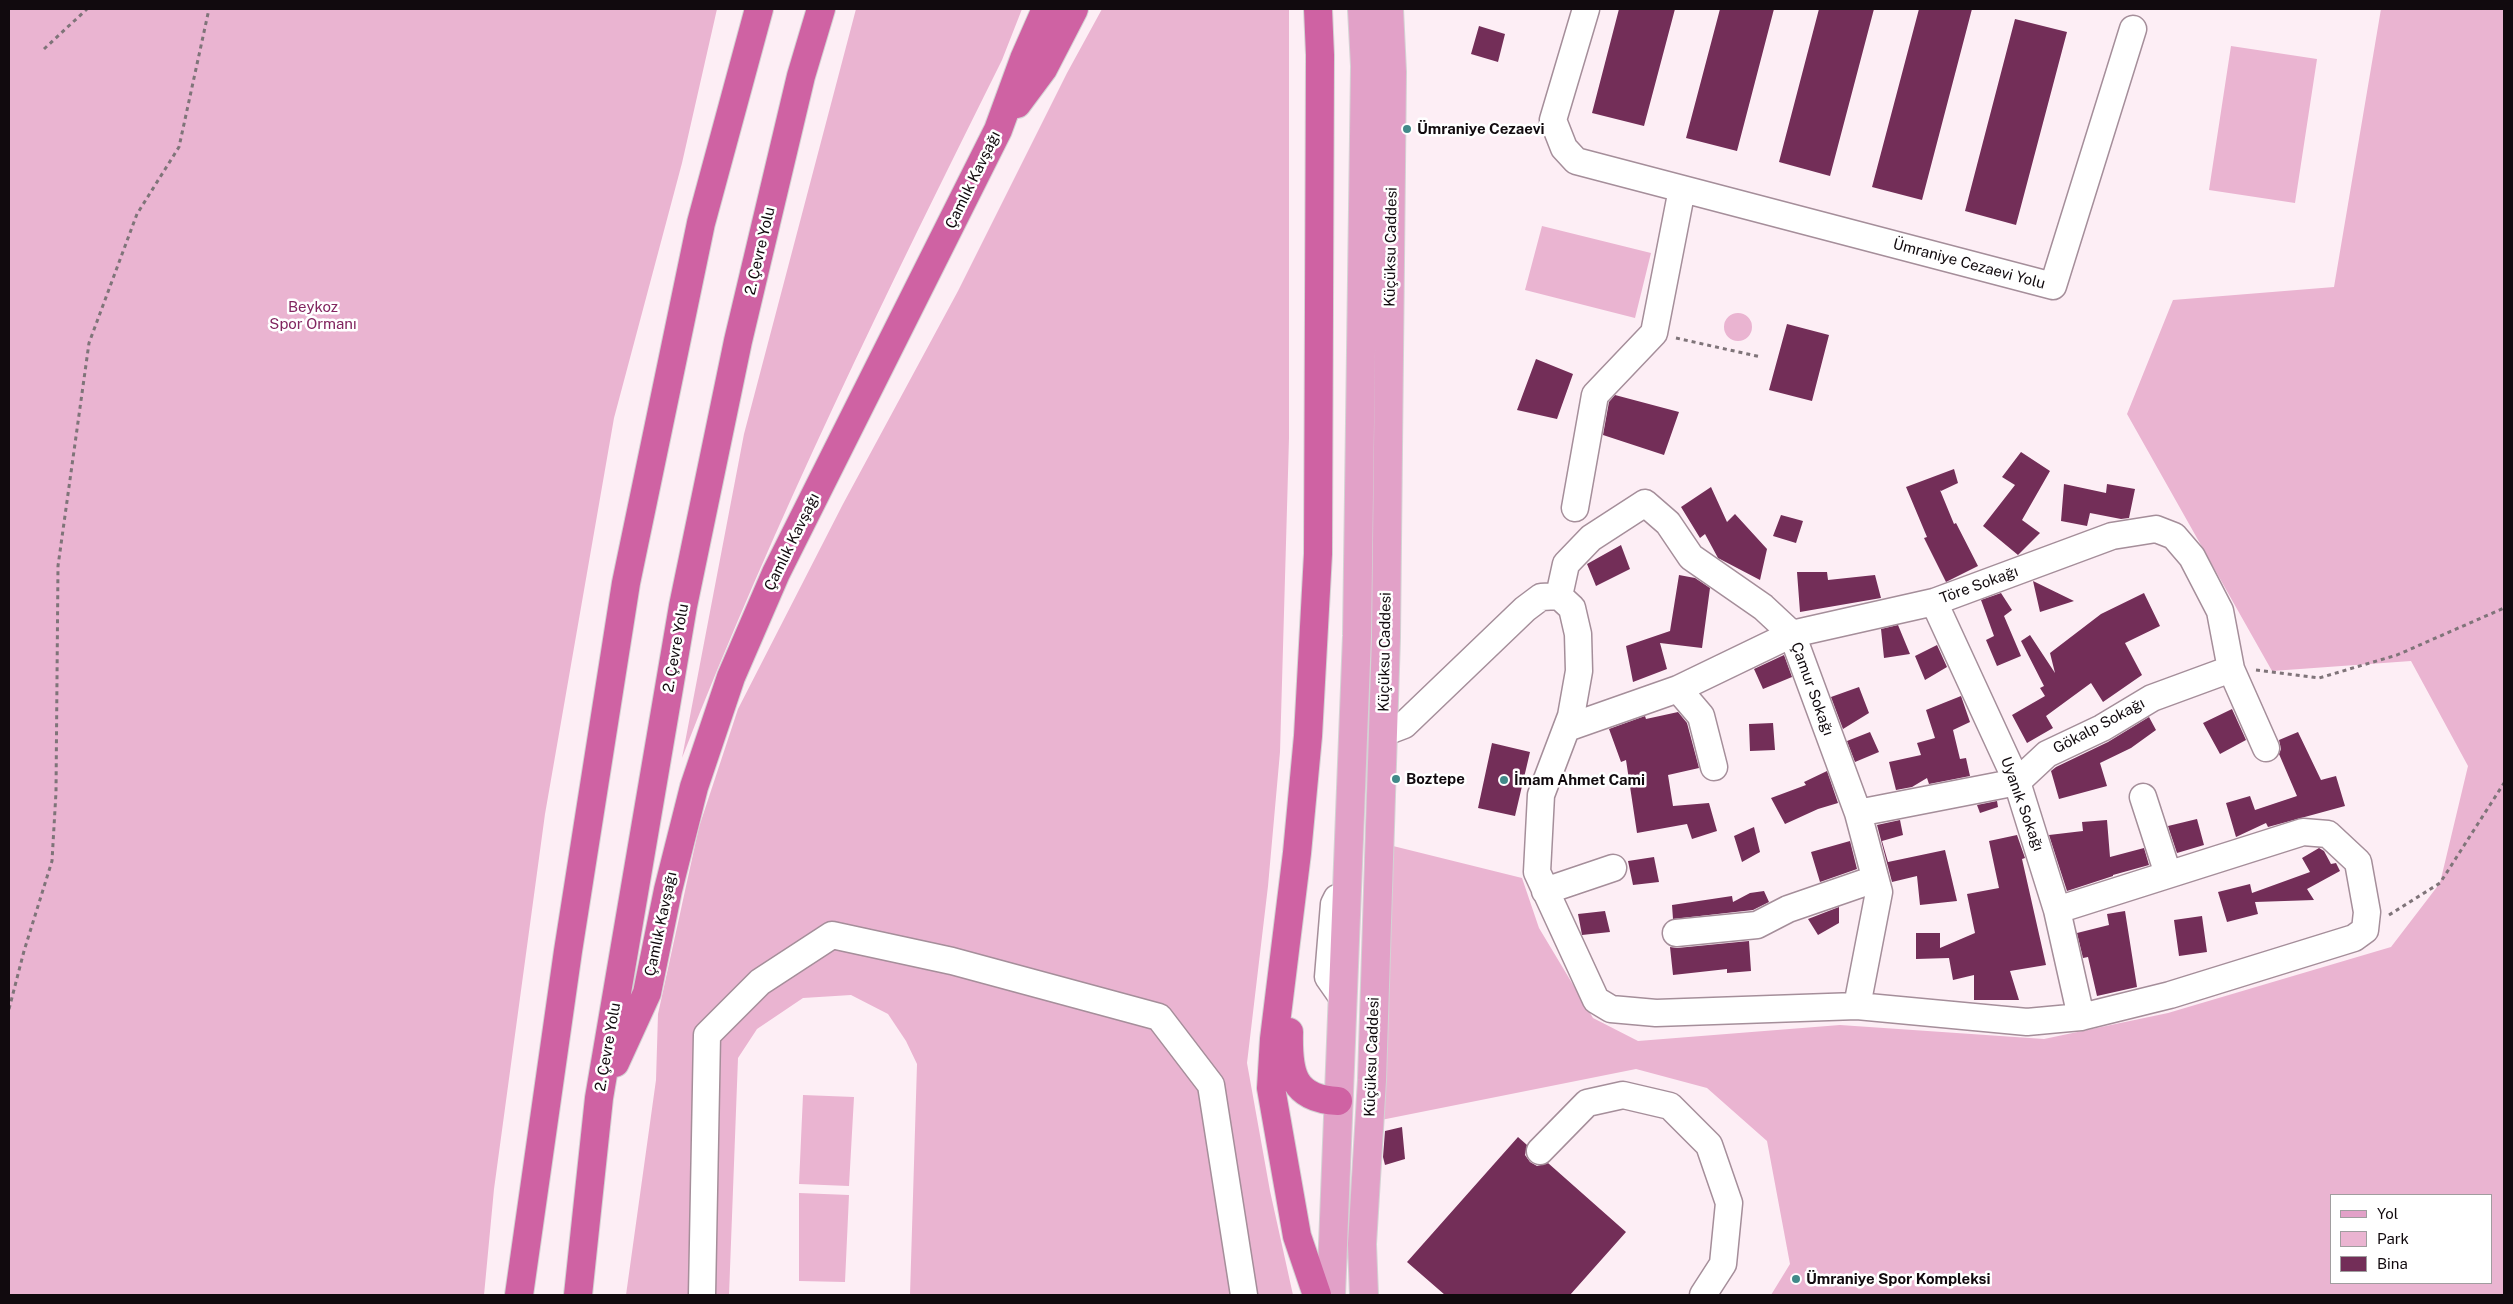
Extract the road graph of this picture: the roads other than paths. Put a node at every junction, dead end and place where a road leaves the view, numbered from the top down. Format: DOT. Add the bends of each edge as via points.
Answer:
graph roads {
  1 [pos="759,9"];
  2 [pos="821,9"];
  3 [pos="1046,9"];
  4 [pos="1074,9"];
  5 [pos="1318,9"];
  6 [pos="1362,9"];
  7 [pos="1389,9"];
  8 [pos="1586,9"];
  9 [pos="2133,29"];
  10 [pos="998,130"];
  11 [pos="1682,189"];
  12 [pos="1575,508"];
  13 [pos="1559,596"];
  14 [pos="1934,602"];
  15 [pos="1792,634"];
  16 [pos="2231,669"];
  17 [pos="1678,689"];
  18 [pos="1566,728"];
  19 [pos="1353,733"];
  20 [pos="1383,733"];
  21 [pos="2266,748"];
  22 [pos="1714,768"];
  23 [pos="2017,782"];
  24 [pos="2143,797"];
  25 [pos="1858,813"];
  26 [pos="1297,853"];
  27 [pos="1613,868"];
  28 [pos="2168,874"];
  29 [pos="1875,879"];
  30 [pos="1545,891"];
  31 [pos="2057,910"];
  32 [pos="1676,933"];
  33 [pos="1857,1006"];
  34 [pos="2081,1017"];
  35 [pos="1372,1080"];
  36 [pos="599,1098"];
  37 [pos="1338,1101"];
  38 [pos="1540,1151"];
  39 [pos="519,1295"];
  40 [pos="578,1295"];
  41 [pos="702,1295"];
  42 [pos="1244,1295"];
  43 [pos="1317,1295"];
  44 [pos="1331,1295"];
  45 [pos="1364,1295"];
  46 [pos="1703,1295"];
  1 -- 39 [label="highway" via="702,223 626,583 568,951"];
  2 -- 36 [label="highway, 2. Çevre Yolu" via="738,341 685,596"];
  3 -- 10 [label="highway, Çamlık Kavşağı"];
  4 -- 10 [label="highway" via="1043,69"];
  5 -- 26 [label="highway" via="1318,554 1308,736"];
  6 -- 19 [label="main road, Küçüksu Caddesi" via="1365,96"];
  7 -- 20 [label="main road, Küçüksu Caddesi" via="1392,72"];
  8 -- 11 [label="street, Ümraniye Cezaevi Yolu" via="1554,120 1564,148 1576,161"];
  9 -- 11 [label="street, Ümraniye Cezaevi Yolu" via="2053,286"];
  10 -- 36 [label="highway, Çamlık Kavşağı" via="776,573 731,677 694,787 647,993"];
  11 -- 12 [label="street" via="1654,333 1595,395"];
  13 -- 15 [label="street, Çamur Sokağı" via="1566,564 1591,538 1645,503 1668,523 1691,557 1763,607"];
  13 -- 18 [label="street" via="1572,608 1578,634 1579,671"];
  13 -- 20 [label="street" via="1541,597 1525,609 1404,725"];
  14 -- 15 [label="street, Töre Sokağı"];
  14 -- 16 [label="street, Töre Sokağı" via="2112,536 2156,529 2174,536 2192,557 2220,611"];
  14 -- 23 [label="street, Uyanık Sokağı"];
  15 -- 17 [label="street, Töre Sokağı"];
  15 -- 25 [label="street, Çamur Sokağı"];
  16 -- 21 [label="street, Töre Sokağı"];
  16 -- 23 [label="street, Gökalp Sokağı" via="2152,698 2102,728 2046,754"];
  17 -- 18 [label="street, Töre Sokağı"];
  17 -- 22 [label="street" via="1701,716"];
  18 -- 30 [label="street" via="1541,795 1537,872"];
  19 -- 20 [label="main road"];
  19 -- 37 [label="main road, Küçüksu Caddesi"];
  20 -- 35 [label="main road, Küçüksu Caddesi"];
  23 -- 25 [label="street"];
  23 -- 31 [label="street, Uyanık Sokağı"];
  24 -- 28 [label="street"];
  25 -- 29 [label="street, Çamur Sokağı"];
  26 -- 37 [label="highway" via="1289,1048 1293,1076 1302,1090 1319,1100"];
  26 -- 43 [label="highway" via="1271,1088 1297,1236"];
  27 -- 30 [label="street"];
  28 -- 31 [label="street"];
  28 -- 34 [label="street" via="2303,832 2328,834 2358,862 2367,912 2365,930 2354,938 2170,995"];
  29 -- 32 [label="street" via="1788,909 1757,925"];
  29 -- 33 [label="street, Çamur Sokağı" via="1879,892"];
  30 -- 33 [label="street" via="1596,1000 1611,1009 1656,1013"];
  31 -- 34 [label="street, Uyanık Sokağı"];
  33 -- 34 [label="street" via="2027,1022"];
  35 -- 37 [label="main road"];
  35 -- 45 [label="main road, Küçüksu Caddesi" via="1362,1244"];
  36 -- 40 [label="highway, 2. Çevre Yolu"];
  37 -- 44 [label="main road, Küçüksu Caddesi"];
  38 -- 46 [label="street" via="1587,1103 1623,1095 1670,1106 1710,1145 1729,1203 1723,1264"];
  41 -- 42 [label="street" via="707,1035 760,982 832,935 952,961 1159,1017 1211,1085"];
}
